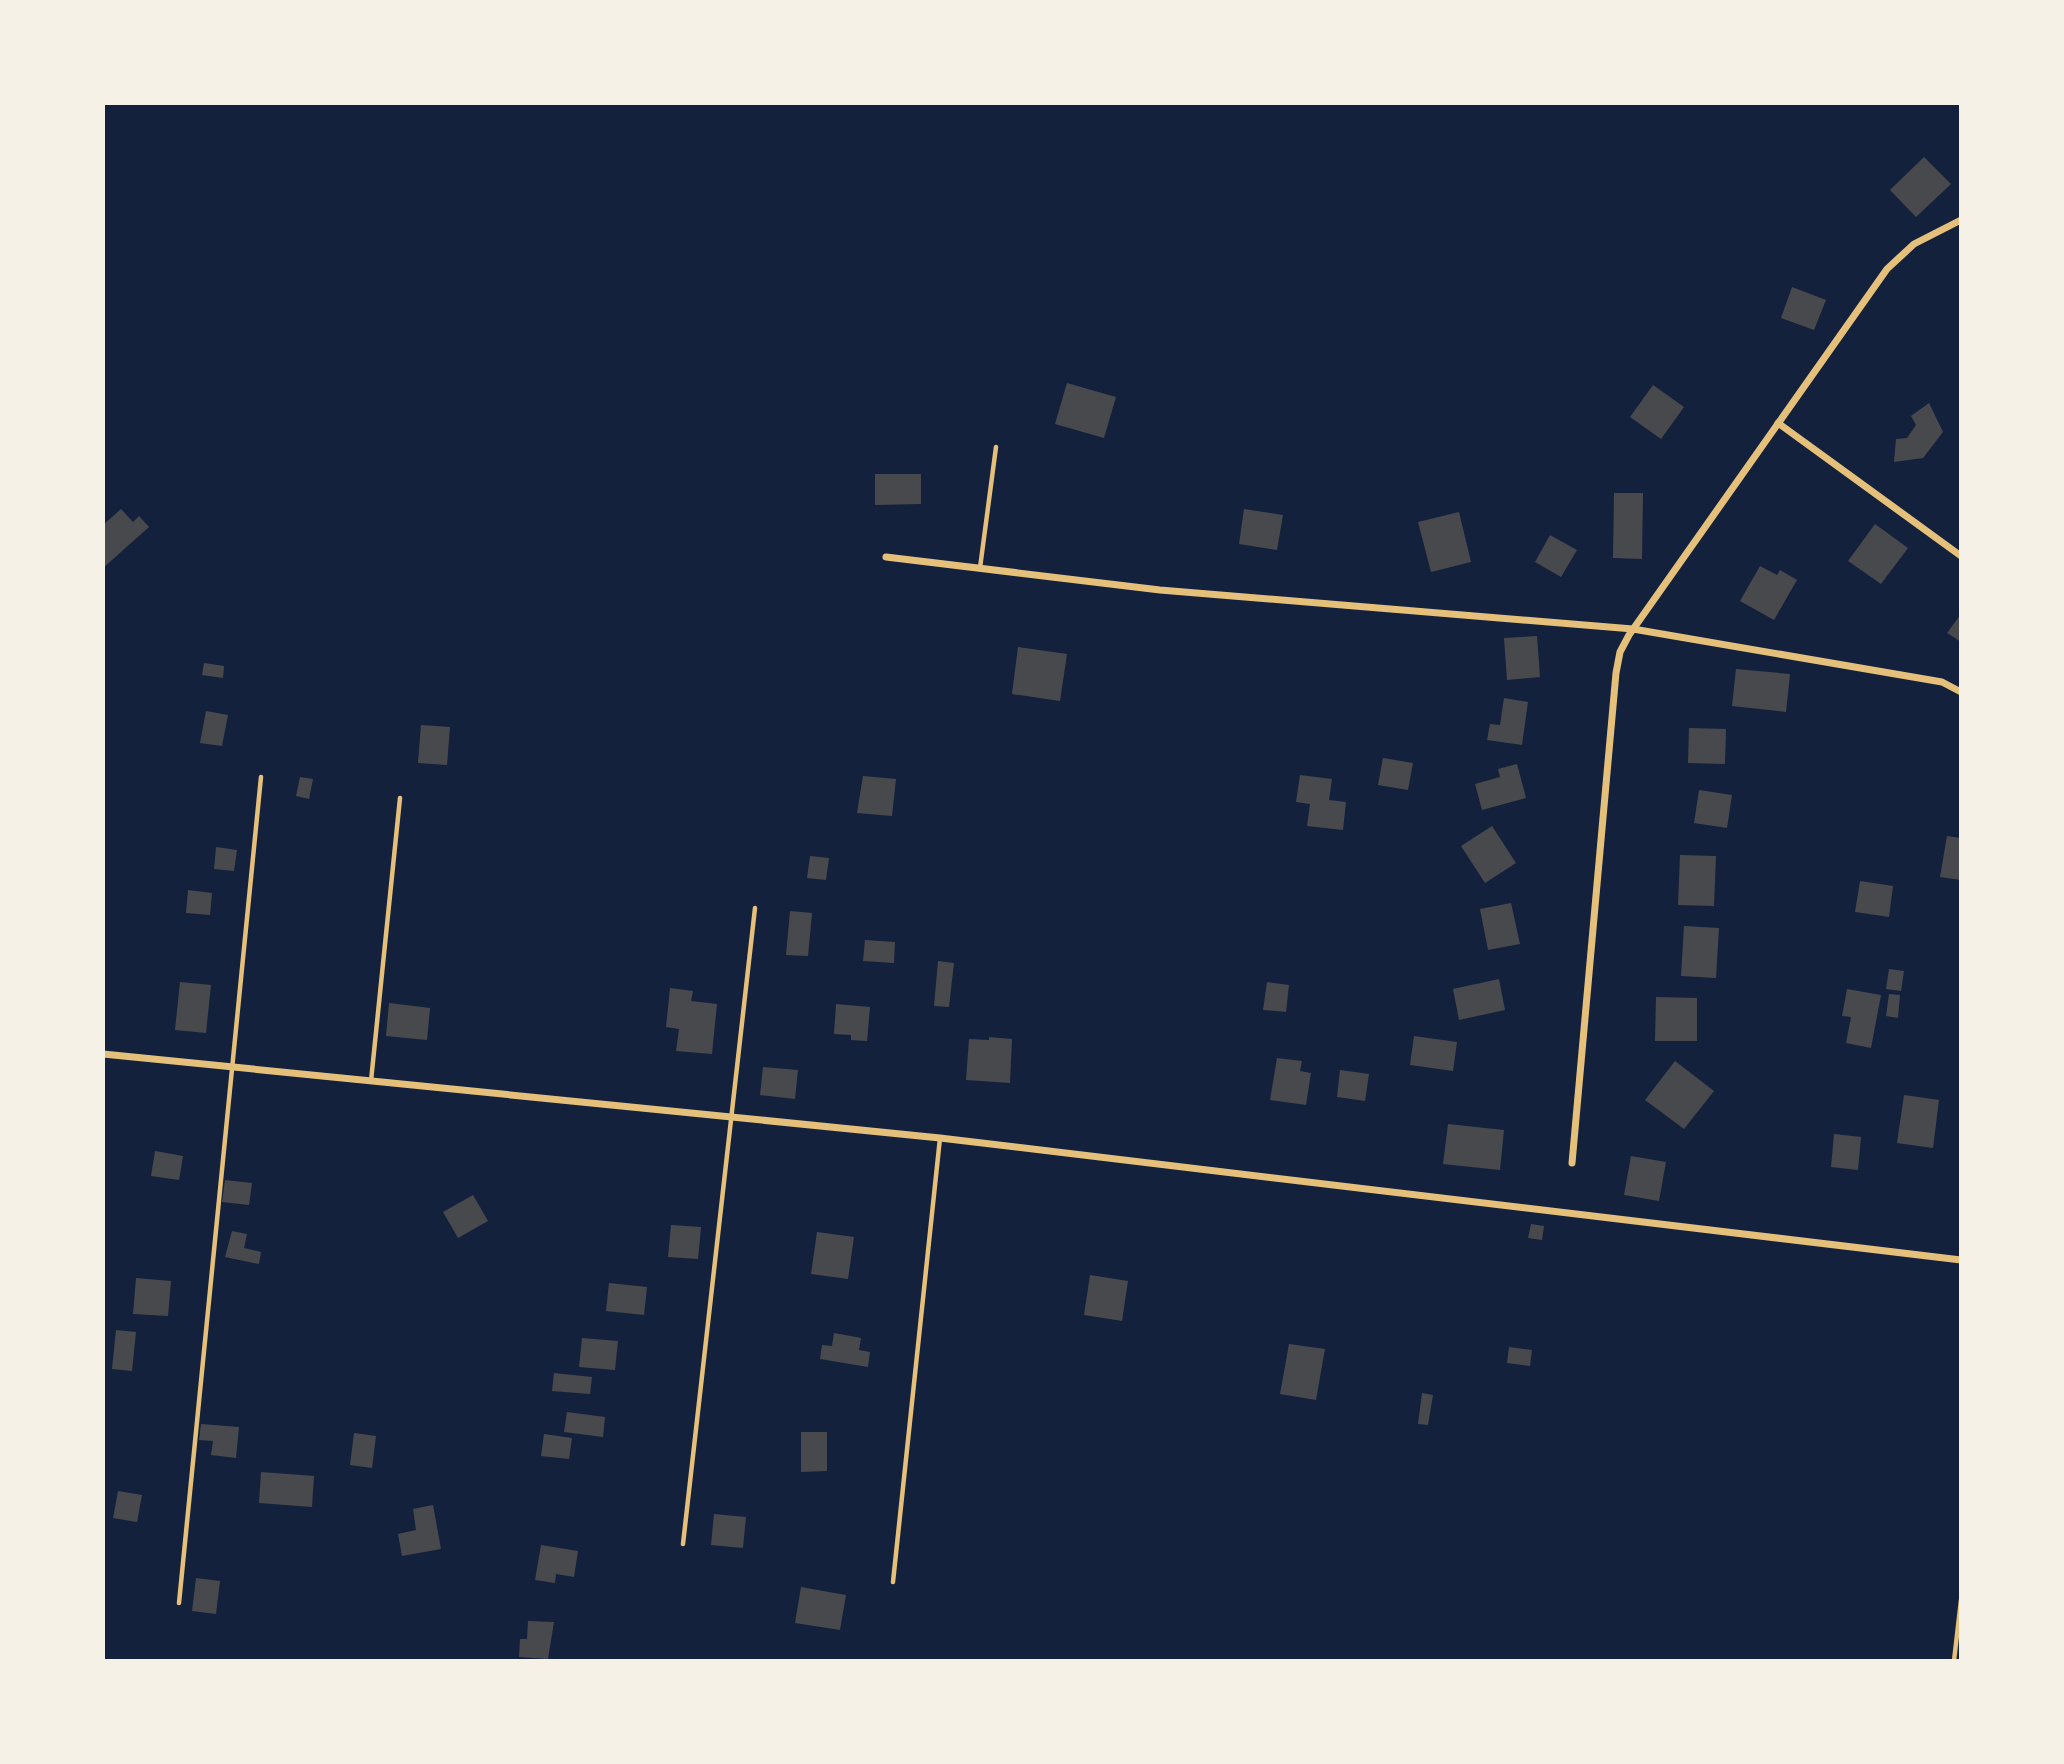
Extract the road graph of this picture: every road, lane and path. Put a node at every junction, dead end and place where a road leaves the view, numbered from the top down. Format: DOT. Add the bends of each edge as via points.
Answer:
graph roads {
  1 [pos="1961,220"];
  2 [pos="1778,424"];
  3 [pos="996,447"];
  4 [pos="1961,556"];
  5 [pos="886,557"];
  6 [pos="980,569"];
  7 [pos="1633,629"];
  8 [pos="1961,692"];
  9 [pos="261,777"];
  10 [pos="400,798"];
  11 [pos="755,908"];
  12 [pos="103,1054"];
  13 [pos="231,1067"];
  14 [pos="371,1081"];
  15 [pos="732,1118"];
  16 [pos="940,1138"];
  17 [pos="1572,1163"];
  18 [pos="1961,1260"];
  19 [pos="683,1544"];
  20 [pos="893,1582"];
  21 [pos="1961,1600"];
  22 [pos="179,1603"];
  23 [pos="1954,1661"];
  1 -- 2 [label="street" via="1914,244 1894,261"];
  2 -- 4 [label="street"];
  2 -- 7 [label="street"];
  3 -- 6 [label="lane"];
  5 -- 6 [label="street"];
  6 -- 7 [label="street" via="1160,590"];
  7 -- 8 [label="street" via="1942,682"];
  7 -- 17 [label="street" via="1620,652 1616,673"];
  9 -- 13 [label="lane"];
  10 -- 14 [label="lane"];
  11 -- 15 [label="lane"];
  12 -- 13 [label="street"];
  13 -- 14 [label="street"];
  13 -- 22 [label="lane"];
  14 -- 15 [label="street"];
  15 -- 16 [label="street"];
  15 -- 19 [label="lane"];
  16 -- 18 [label="street"];
  16 -- 20 [label="lane"];
  21 -- 23 [label="lane"];
}
